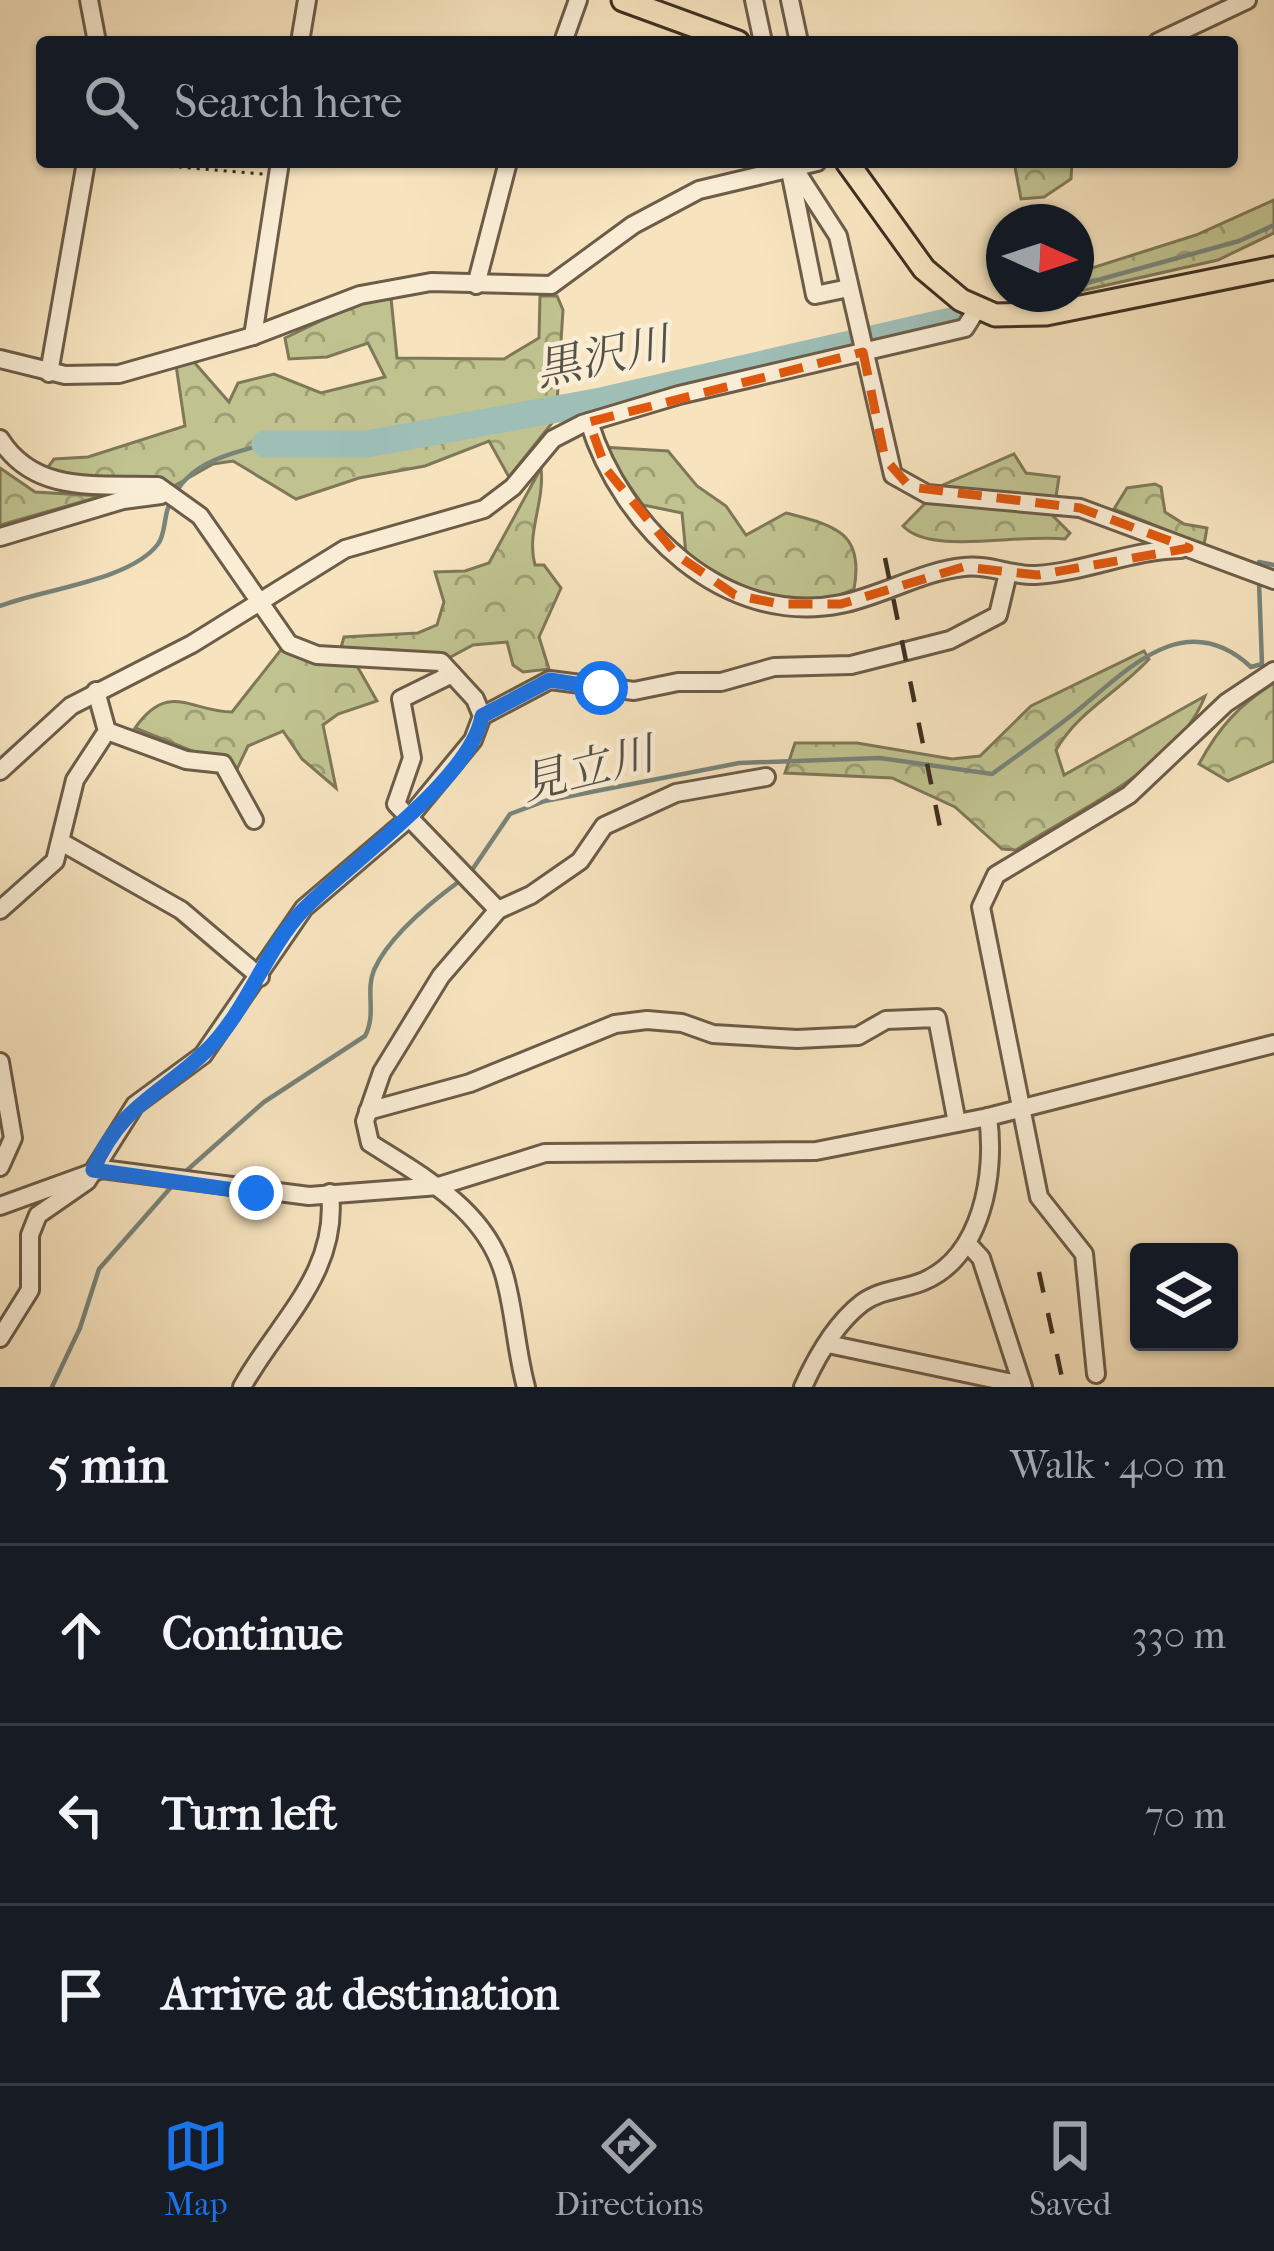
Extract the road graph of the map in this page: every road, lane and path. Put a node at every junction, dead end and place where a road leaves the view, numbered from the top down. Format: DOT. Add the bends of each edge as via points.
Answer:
graph roads {
  1 [pos="89,0"];
  2 [pos="307,0"];
  3 [pos="578,0"];
  4 [pos="623,0"];
  5 [pos="754,0"];
  6 [pos="790,0"];
  7 [pos="1247,0"];
  8 [pos="96,36"];
  9 [pos="301,36"];
  10 [pos="565,36"];
  11 [pos="722,36"];
  12 [pos="762,36"];
  13 [pos="798,36"];
  14 [pos="1170,36"];
  15 [pos="85,168"];
  16 [pos="506,168"];
  17 [pos="792,168"];
  18 [pos="851,168"];
  19 [pos="279,169"];
  20 [pos="1274,268"];
  21 [pos="476,285"];
  22 [pos="849,288"];
  23 [pos="977,309"];
  24 [pos="253,336"];
  25 [pos="863,352"];
  26 [pos="0,358"];
  27 [pos="49,373"];
  28 [pos="589,422"];
  29 [pos="0,440"];
  30 [pos="174,493"];
  31 [pos="0,538"];
  32 [pos="1189,548"];
  33 [pos="1008,573"];
  34 [pos="1272,579"];
  35 [pos="259,599"];
  36 [pos="1274,671"];
  37 [pos="452,674"];
  38 [pos="96,691"];
  39 [pos="482,716"];
  40 [pos="107,731"];
  41 [pos="0,771"];
  42 [pos="766,777"];
  43 [pos="254,820"];
  44 [pos="407,820"];
  45 [pos="63,843"];
  46 [pos="0,910"];
  47 [pos="498,910"];
  48 [pos="260,977"];
  49 [pos="1274,1044"];
  50 [pos="0,1062"];
  51 [pos="1019,1107"];
  52 [pos="368,1111"];
  53 [pos="988,1117"];
  54 [pos="958,1123"];
  55 [pos="0,1167"];
  56 [pos="93,1170"];
  57 [pos="439,1186"];
  58 [pos="330,1193"];
  59 [pos="0,1206"];
  60 [pos="968,1244"];
  61 [pos="0,1338"];
  62 [pos="828,1344"];
  63 [pos="1096,1374"];
  64 [pos="1023,1386"];
  65 [pos="242,1387"];
  66 [pos="526,1387"];
  67 [pos="802,1387"];
  1 -- 8 [label="street"];
  2 -- 9 [label="street"];
  3 -- 10 [label="street"];
  4 -- 11 [label="main road"];
  5 -- 12 [label="street"];
  6 -- 13 [label="street"];
  7 -- 14 [label="street"];
  15 -- 27 [label="street"];
  16 -- 21 [label="street"];
  17 -- 21 [label="street" via="671,204 560,283"];
  17 -- 22 [label="street" via="832,223"];
  17 -- 22 [label="street" via="815,295"];
  18 -- 23 [label="main road" via="924,269"];
  19 -- 24 [label="street"];
  20 -- 23 [label="main road" via="1046,314 1017,318"];
  21 -- 24 [label="street" via="431,282 359,295"];
  22 -- 25 [label="street"];
  23 -- 25 [label="street" via="965,328"];
  24 -- 27 [label="street" via="119,374"];
  25 -- 28 [label="street"];
  25 -- 32 [label="street" via="885,459 910,487 1080,508"];
  26 -- 27 [label="street"];
  28 -- 33 [label="street" via="606,470 631,503 704,579 735,595 812,607 963,567"];
  28 -- 35 [label="street" via="553,439 484,509 345,549"];
  29 -- 30 [label="street" via="26,471 54,482"];
  30 -- 31 [label="street"];
  30 -- 35 [label="street"];
  32 -- 33 [label="street" via="1038,575"];
  32 -- 34 [label="street"];
  33 -- 39 [label="street" via="998,615 950,640 851,665 774,667 634,691 550,680"];
  35 -- 37 [label="street" via="289,644 316,656 425,658"];
  35 -- 38 [label="street" via="192,644"];
  36 -- 51 [label="street" via="1226,703 1129,796 1010,864 987,889 980,919"];
  37 -- 39 [label="street"];
  37 -- 44 [label="street" via="401,699 412,758 396,803"];
  38 -- 40 [label="street"];
  38 -- 41 [label="street" via="47,724"];
  39 -- 44 [label="street" via="473,740"];
  40 -- 43 [label="street" via="186,760 223,764"];
  40 -- 45 [label="street" via="75,781"];
  42 -- 47 [label="street" via="676,793 604,826 580,861"];
  44 -- 47 [label="street"];
  44 -- 48 [label="street" via="304,908"];
  45 -- 46 [label="street" via="40,879"];
  45 -- 48 [label="street" via="181,910"];
  47 -- 52 [label="street" via="441,976 382,1072"];
  48 -- 56 [label="street" via="202,1054 135,1106"];
  49 -- 51 [label="street"];
  50 -- 55 [label="street" via="13,1138"];
  51 -- 53 [label="street"];
  51 -- 63 [label="street" via="1039,1197 1084,1254"];
  52 -- 54 [label="street" via="470,1083 615,1024 647,1020 797,1039 858,1036 886,1020 937,1018"];
  52 -- 57 [label="street" via="370,1143"];
  53 -- 54 [label="street"];
  53 -- 60 [label="street" via="984,1193"];
  54 -- 57 [label="street" via="816,1150 545,1153"];
  56 -- 58 [label="street" via="284,1196"];
  56 -- 59 [label="street"];
  56 -- 61 [label="street" via="38,1216 30,1290"];
  57 -- 58 [label="street"];
  57 -- 66 [label="street" via="488,1235 500,1259"];
  58 -- 65 [label="street" via="331,1238 317,1277"];
  60 -- 62 [label="street" via="928,1280 861,1304"];
  60 -- 64 [label="street" via="981,1258"];
  62 -- 64 [label="street"];
  62 -- 67 [label="street"];
}
